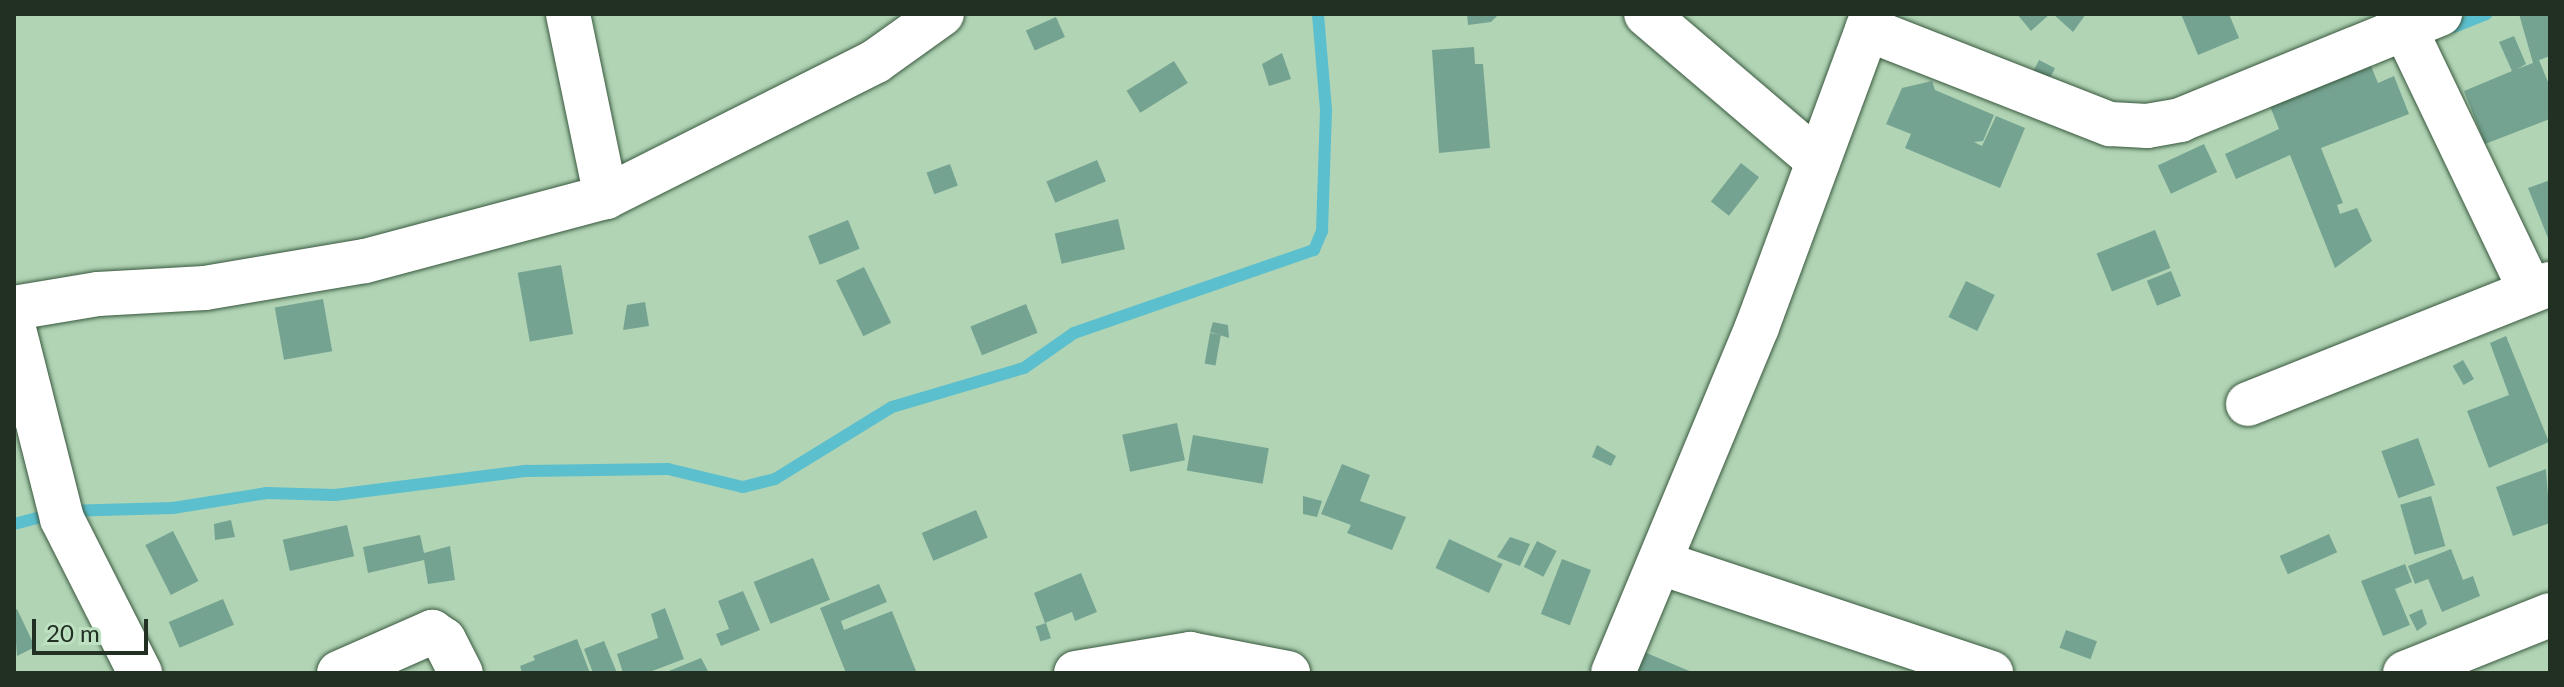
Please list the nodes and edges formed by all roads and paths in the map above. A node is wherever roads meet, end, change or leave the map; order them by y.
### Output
1 (568, 14) edge
2 (942, 14) edge
3 (1646, 14) edge
4 (2414, 19) edge
5 (1870, 21) edge
6 (1818, 161) junction
7 (606, 197) junction
8 (2540, 288) edge
9 (14, 308) edge
10 (14, 329) edge
11 (2248, 404) dead end
12 (1661, 563) junction
13 (2550, 615) edge
14 (140, 673) edge
15 (339, 673) edge
16 (461, 673) edge
17 (1076, 673) edge
18 (1288, 673) edge
19 (1613, 673) edge
20 (1991, 673) edge
21 (2405, 673) edge

1 - 7 street
2 - 7 street
3 - 6 street
4 - 5 street
4 - 8 street
5 - 6 street
6 - 12 street
7 - 9 street
8 - 11 street
10 - 14 street
12 - 19 street
12 - 20 street
13 - 21 street
15 - 16 street
17 - 18 street

